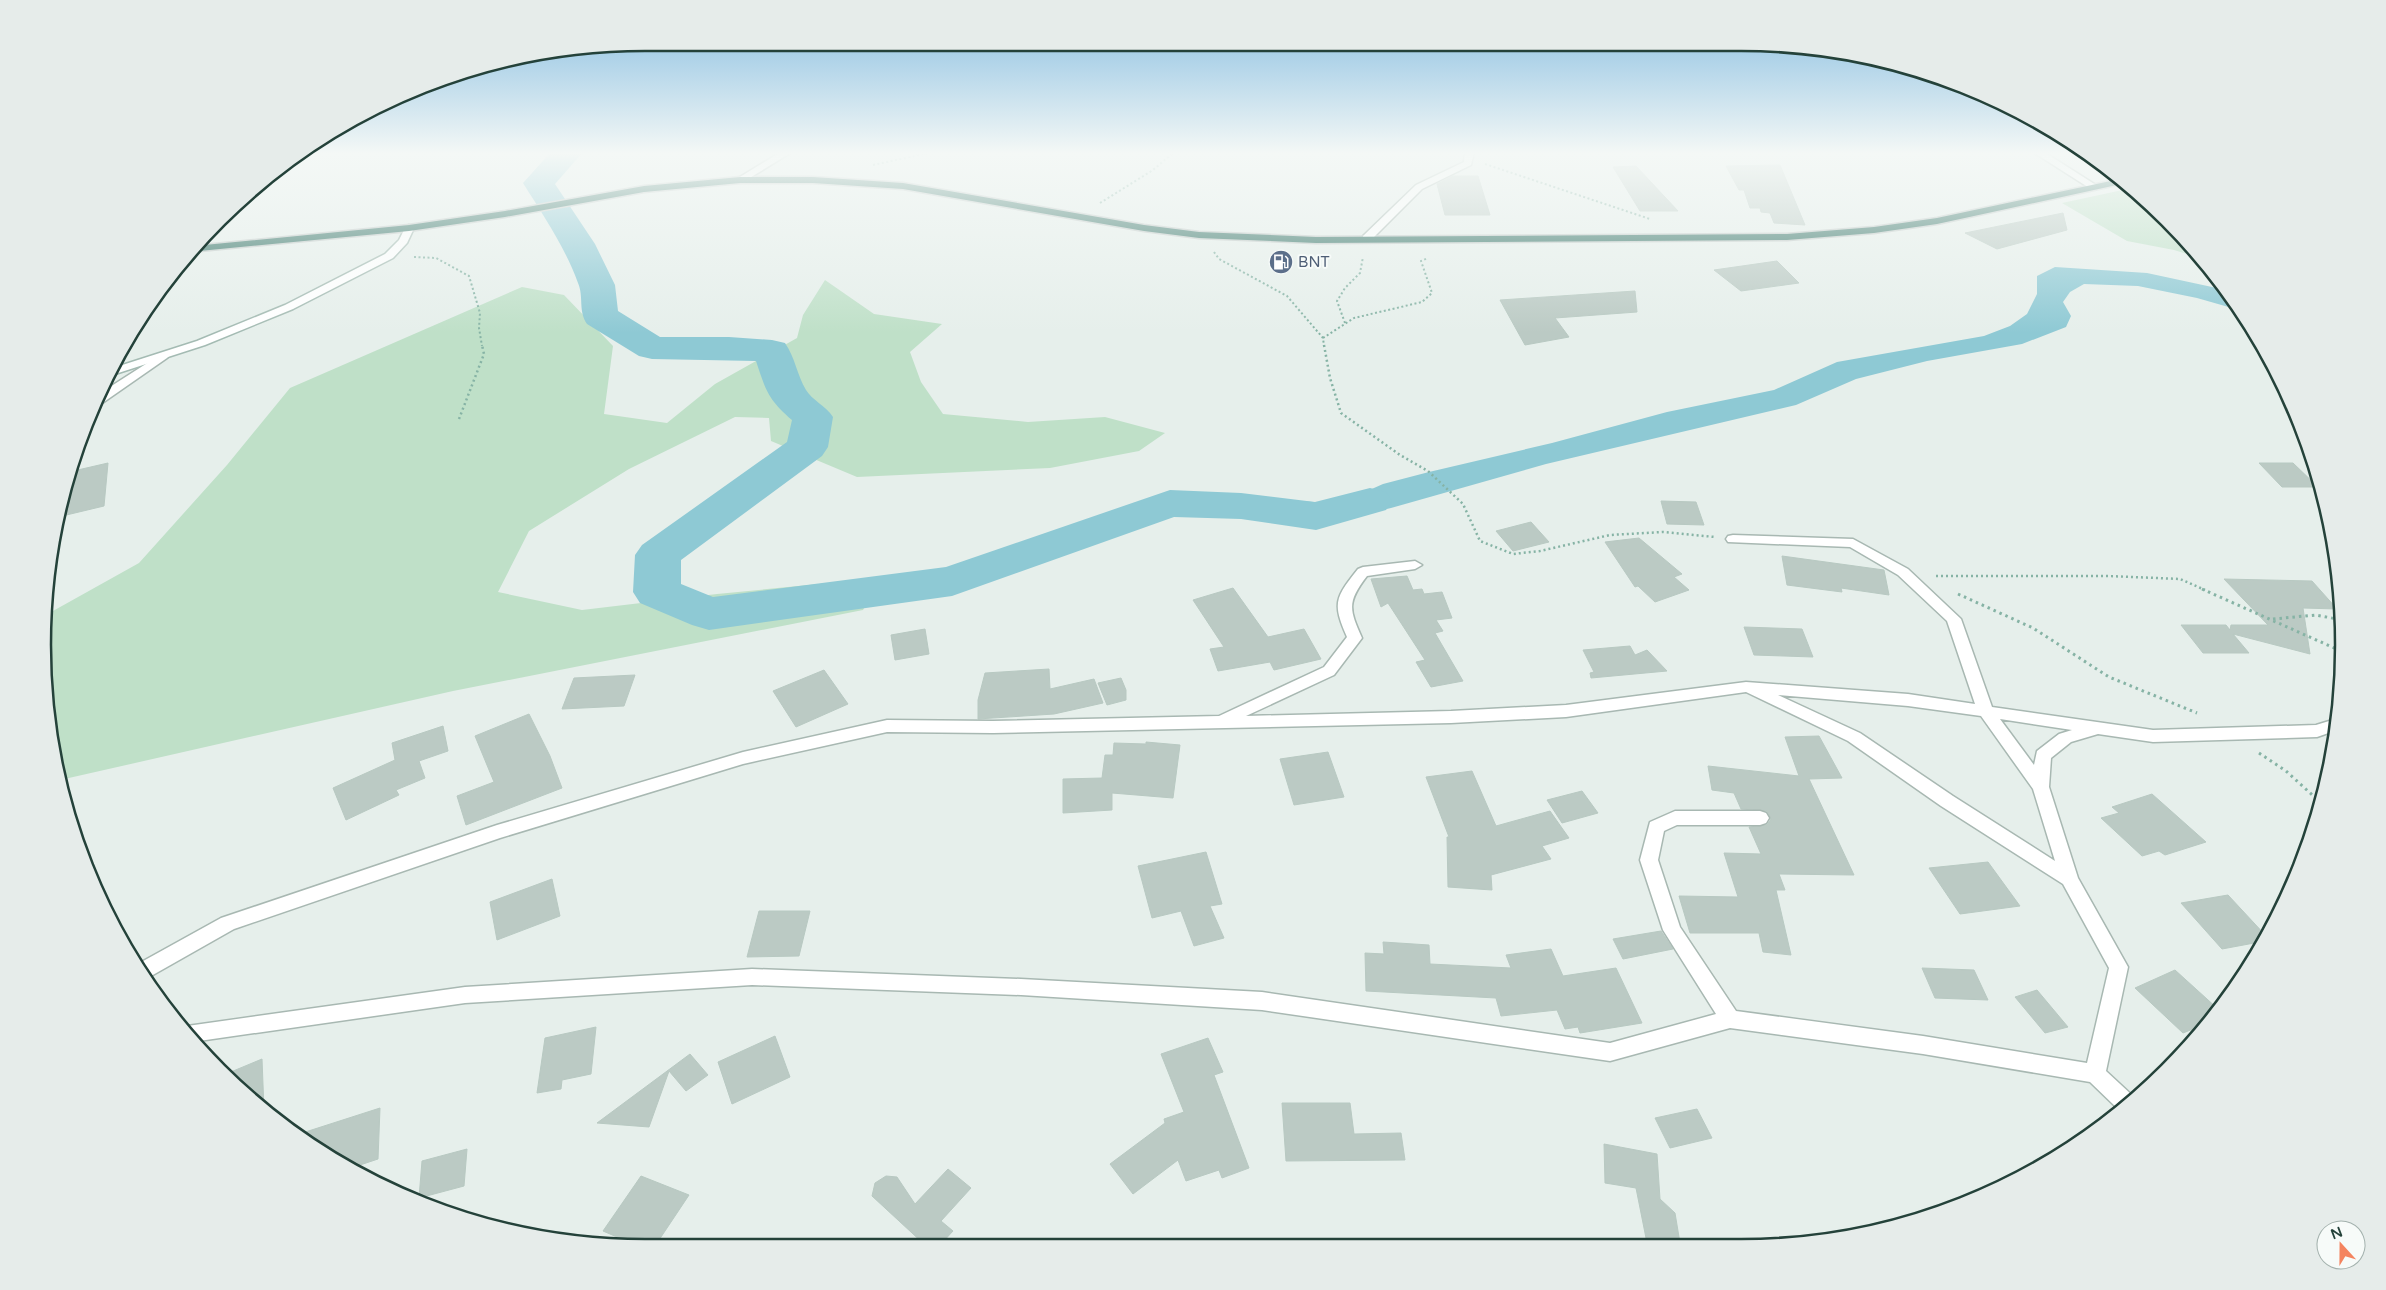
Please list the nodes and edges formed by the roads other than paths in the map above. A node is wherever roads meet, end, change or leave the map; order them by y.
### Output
1 (516, 212) edge
2 (1049, 212) edge
3 (1393, 212) edge
4 (1978, 212) edge
5 (410, 228) junction
6 (1366, 238) junction
7 (205, 248) edge
8 (163, 356) junction
9 (119, 370) edge
10 (106, 395) edge
11 (1733, 538) road end
12 (1415, 565) dead end
13 (1746, 687) junction
14 (1986, 712) junction
15 (1219, 722) junction
16 (2329, 727) edge
17 (2096, 729) junction
18 (2041, 787) junction
19 (1760, 818) dead end
20 (2069, 879) junction
21 (147, 968) edge
22 (1730, 1019) junction
23 (196, 1033) edge
24 (2095, 1074) junction
25 (2123, 1099) edge

1 - 5 highway
2 - 6 highway
3 - 6 street
4 - 6 highway
5 - 7 highway
5 - 8 street
8 - 9 street
8 - 10 street
11 - 14 street
12 - 15 street
13 - 14 street
13 - 15 street
13 - 20 street
14 - 17 street
14 - 18 street
15 - 21 street
16 - 17 street
17 - 18 street
18 - 20 street
19 - 22 street
20 - 24 street
22 - 23 street
22 - 24 street
24 - 25 street

